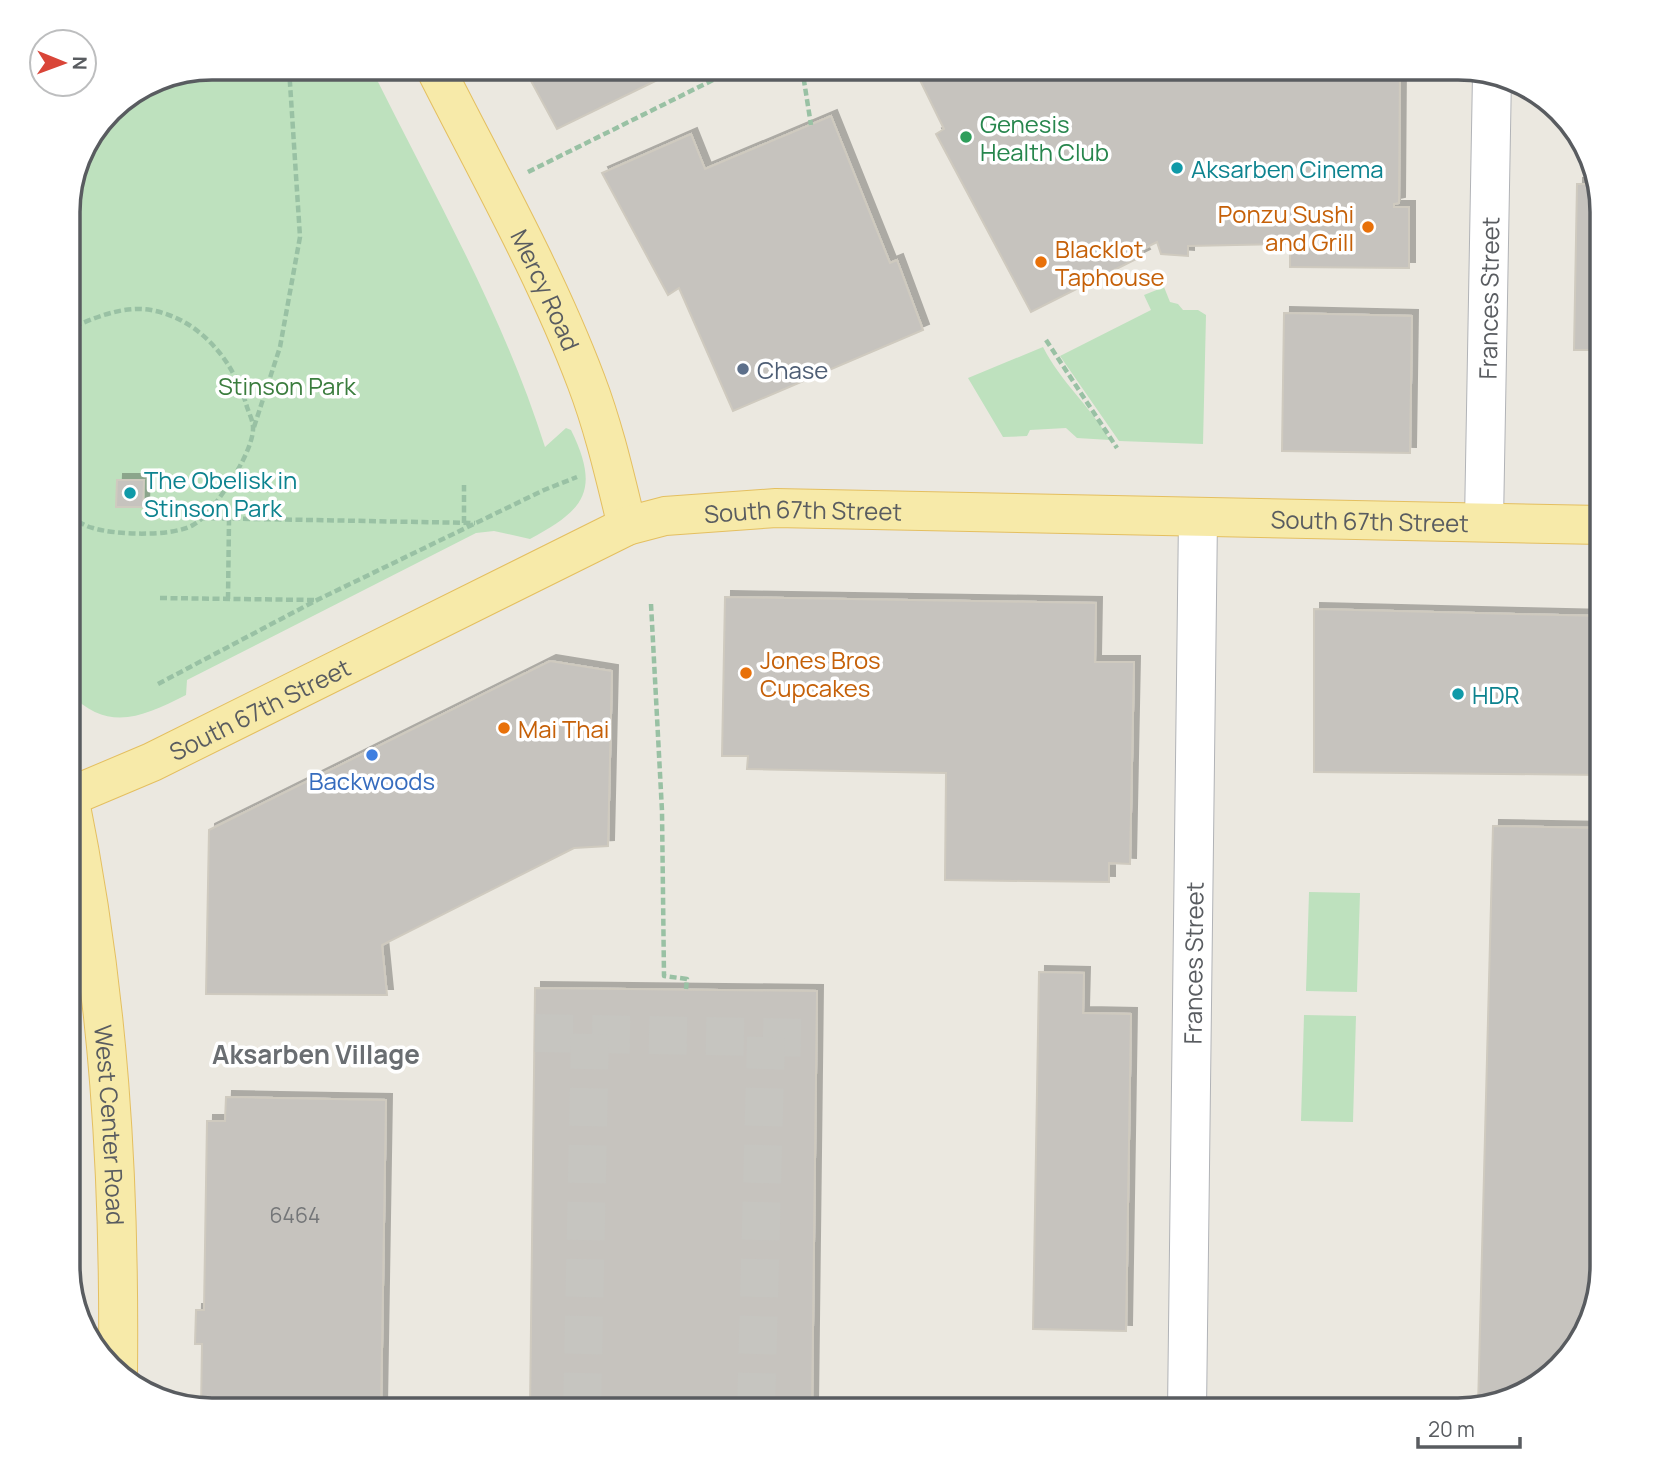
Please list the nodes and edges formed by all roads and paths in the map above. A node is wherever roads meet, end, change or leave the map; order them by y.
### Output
1 (290, 81) edge
2 (441, 81) edge
3 (718, 81) edge
4 (804, 81) edge
5 (1492, 85) edge
6 (811, 125) dead end
7 (495, 187) junction
8 (81, 323) edge
9 (1046, 340) dead end
10 (253, 428) junction
11 (1117, 449) dead end
12 (579, 476) dead end
13 (464, 485) dead end
14 (1198, 517) junction
15 (200, 518) junction
16 (229, 520) junction
17 (81, 522) edge
18 (1484, 522) junction
19 (1589, 525) edge
20 (464, 526) junction
21 (627, 526) junction
22 (160, 598) dead end
23 (228, 599) junction
24 (315, 601) junction
25 (651, 604) dead end
26 (158, 684) dead end
27 (81, 791) edge
28 (81, 864) edge
29 (687, 989) dead end
30 (118, 1359) edge
31 (1186, 1398) edge

1 - 10 path
2 - 7 main road, Mercy Road
3 - 7 path
4 - 6 path
5 - 18 street, Frances Street
7 - 21 main road, Mercy Road
8 - 10 path
9 - 11 path
10 - 15 path
12 - 20 path
13 - 20 path
14 - 18 main road, South 67th Street
14 - 21 main road, South 67th Street
14 - 31 street, Frances Street
15 - 16 path
15 - 17 path
16 - 20 path
16 - 23 path
18 - 19 main road, South 67th Street
20 - 24 path
21 - 27 main road, South 67th Street
22 - 23 path
23 - 24 path
24 - 26 path
25 - 29 path
28 - 30 main road, West Center Road

